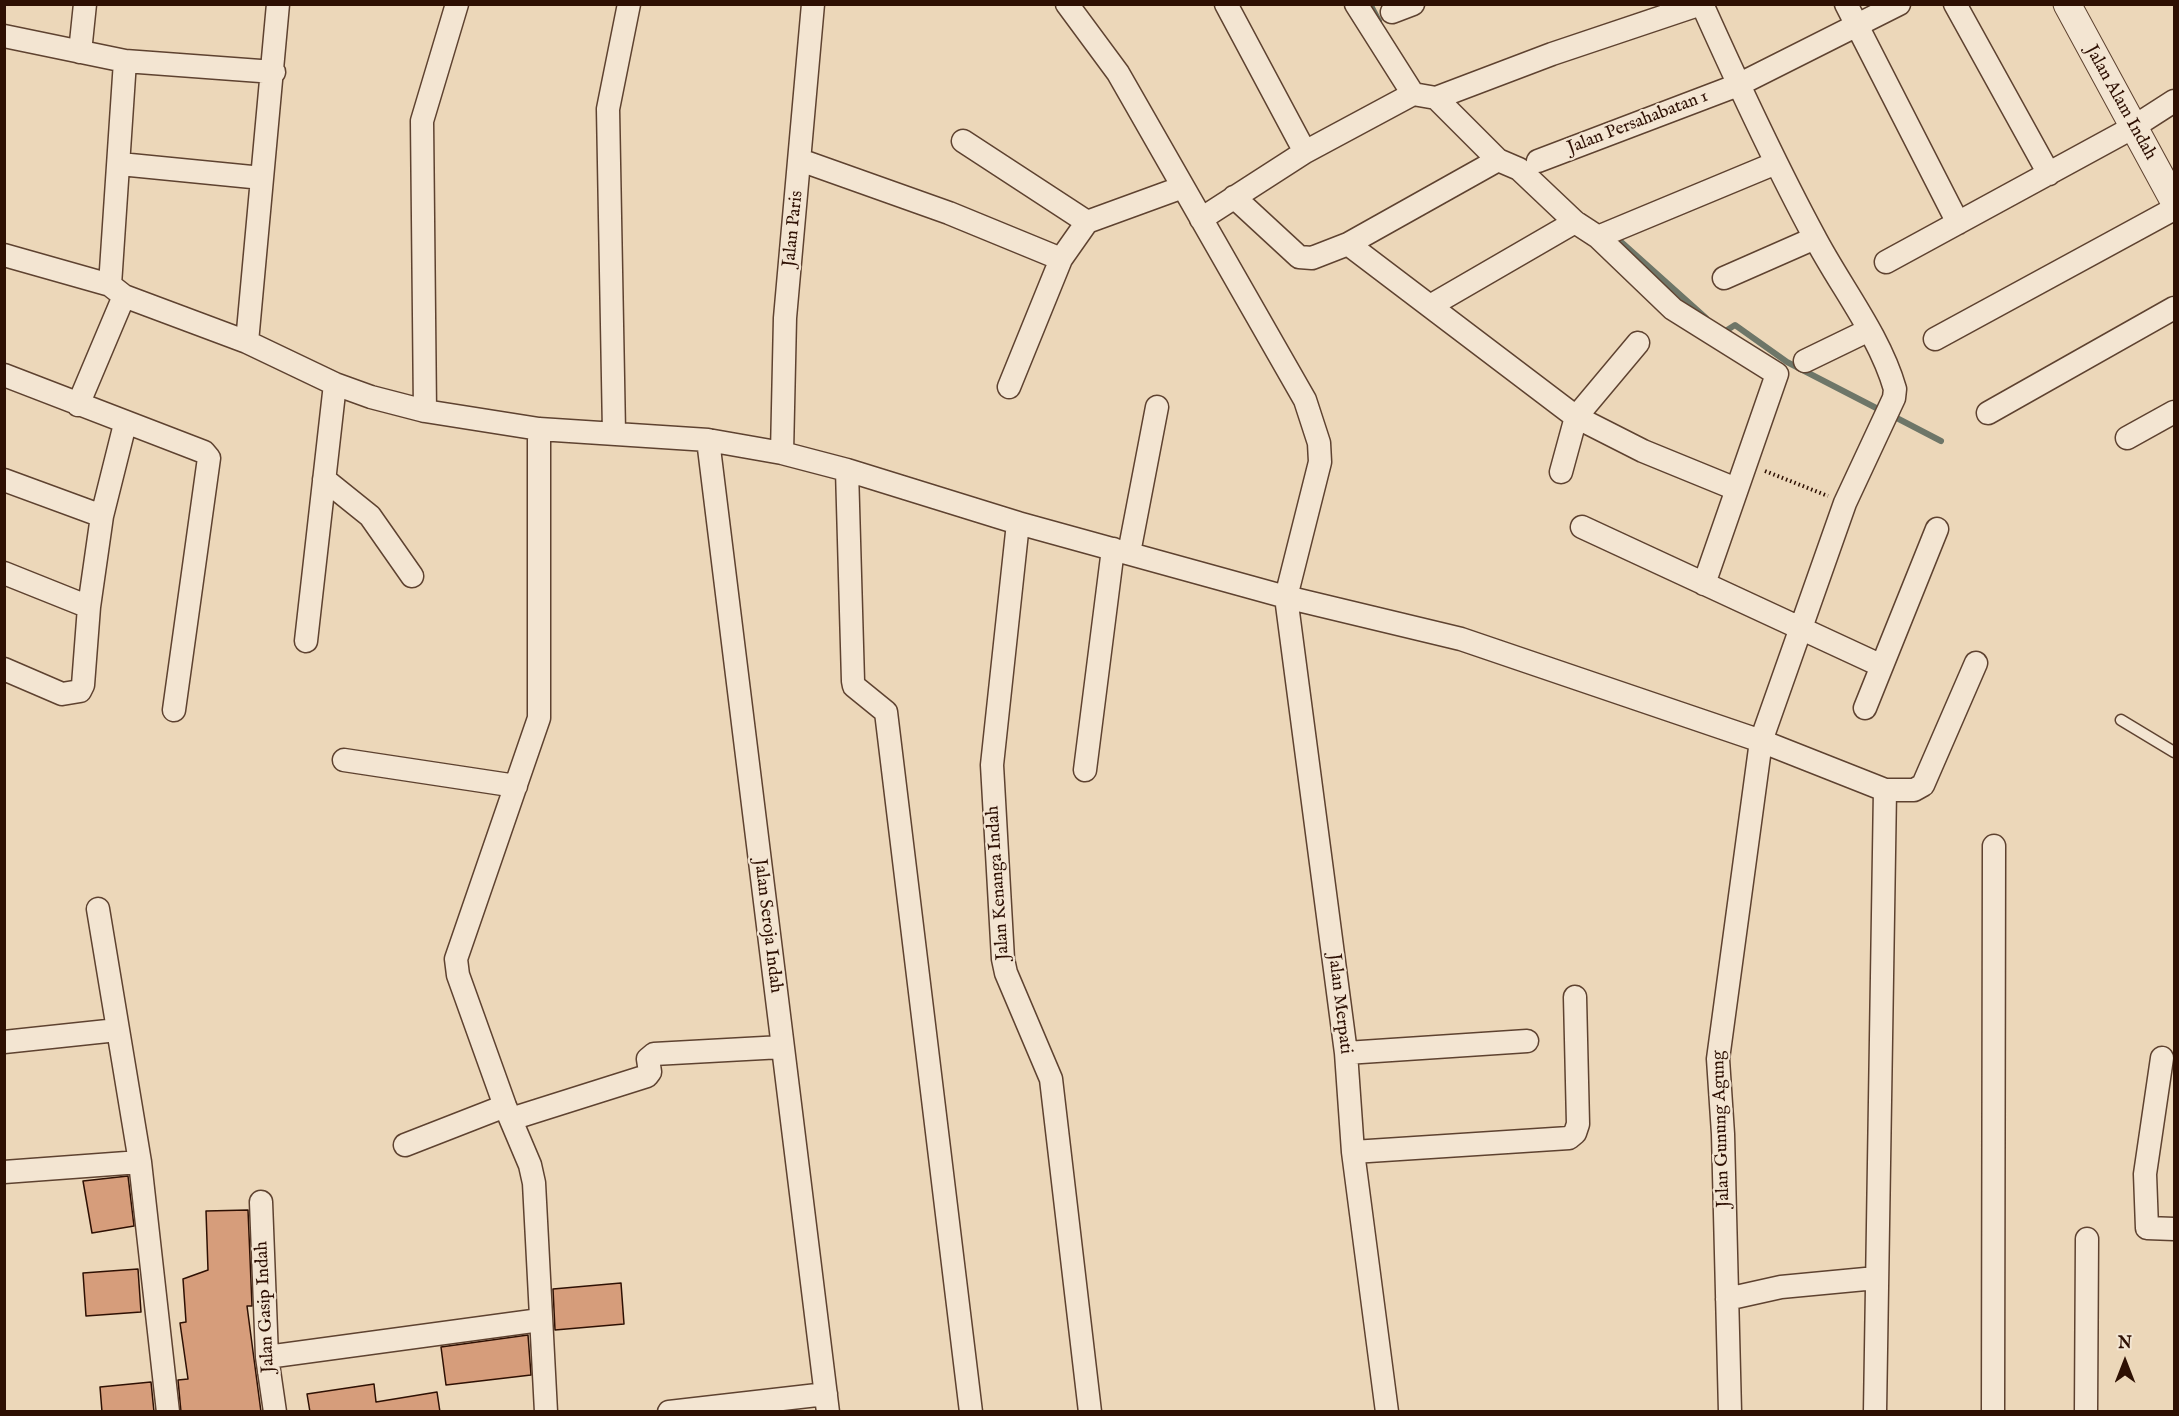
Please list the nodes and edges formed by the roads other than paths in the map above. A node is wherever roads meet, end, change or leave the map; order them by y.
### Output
1 (85, 4) edge
2 (278, 4) edge
3 (458, 4) edge
4 (629, 4) edge
5 (813, 4) edge
6 (1067, 4) edge
7 (1226, 4) edge
8 (1356, 4) edge
9 (1701, 4) edge
10 (1846, 4) edge
11 (1899, 4) edge
12 (1955, 4) edge
13 (2067, 4) edge
14 (1656, 12) edge
15 (1857, 27) junction
16 (6, 40) edge
17 (80, 52) junction
18 (125, 61) junction
19 (274, 72) junction
20 (1738, 85) junction
21 (1413, 94) junction
22 (1436, 98) junction
23 (2175, 101) edge
24 (2133, 128) junction
25 (963, 141) dead end
26 (1305, 152) junction
27 (800, 160) junction
28 (1498, 160) junction
29 (1538, 161) dead end
30 (1776, 163) junction
31 (120, 164) junction
32 (2049, 174) junction
33 (262, 177) junction
34 (1183, 187) junction
35 (1234, 197) junction
36 (2175, 201) edge
37 (2175, 209) edge
38 (1201, 219) junction
39 (1087, 222) junction
40 (1575, 222) junction
41 (1958, 223) junction
42 (1598, 237) junction
43 (1815, 238) junction
44 (1348, 244) junction
45 (4, 255) edge
46 (1061, 259) junction
47 (1886, 262) dead end
48 (1724, 278) dead end
49 (117, 291) junction
50 (1430, 306) junction
51 (2175, 308) edge
52 (1869, 330) junction
53 (1935, 339) dead end
54 (247, 342) junction
55 (1638, 343) dead end
56 (1805, 361) dead end
57 (4, 375) edge
58 (335, 384) junction
59 (1009, 387) dead end
60 (78, 405) junction
61 (1157, 408) dead end
62 (425, 411) junction
63 (2175, 412) edge
64 (1988, 413) dead end
65 (1576, 417) junction
66 (125, 424) junction
67 (539, 429) junction
68 (614, 432) junction
69 (2127, 438) dead end
70 (708, 440) junction
71 (782, 453) junction
72 (847, 470) junction
73 (1561, 472) dead end
74 (324, 479) junction
75 (4, 480) edge
76 (1736, 489) junction
77 (102, 516) junction
78 (1018, 524) junction
79 (1582, 527) dead end
80 (1937, 529) dead end
81 (1121, 551) junction
82 (4, 573) edge
83 (411, 576) dead end
84 (1704, 584) junction
85 (1286, 597) junction
86 (89, 607) junction
87 (1802, 627) junction
88 (306, 641) dead end
89 (1976, 663) dead end
90 (1882, 666) junction
91 (4, 669) edge
92 (1865, 708) dead end
93 (174, 710) dead end
94 (2121, 720) dead end
95 (1761, 741) junction
96 (2175, 752) edge
97 (344, 760) dead end
98 (1085, 770) dead end
99 (516, 786) junction
100 (1885, 790) junction
101 (1994, 846) dead end
102 (98, 909) dead end
103 (1575, 997) dead end
104 (117, 1030) junction
105 (1527, 1041) dead end
106 (4, 1042) edge
107 (782, 1047) junction
108 (1346, 1053) junction
109 (2162, 1058) dead end
110 (508, 1112) junction
111 (405, 1145) dead end
112 (1353, 1152) junction
113 (140, 1162) junction
114 (4, 1172) edge
115 (261, 1202) dead end
116 (2175, 1229) edge
117 (2087, 1239) dead end
118 (1876, 1278) junction
119 (1727, 1299) junction
120 (540, 1320) junction
121 (267, 1357) junction
122 (827, 1402) edge
123 (168, 1412) edge
124 (275, 1412) edge
125 (546, 1412) edge
126 (669, 1412) edge
127 (971, 1412) edge
128 (1090, 1412) edge
129 (1387, 1412) edge
130 (1730, 1412) edge
131 (1875, 1412) edge
132 (1993, 1412) edge
133 (2086, 1412) edge

1 - 17 street
2 - 19 street
3 - 62 street
4 - 68 street
5 - 27 street, Jalan Paris
6 - 34 street
7 - 26 street
8 - 21 street
9 - 14 street
9 - 20 street, Jalan Gunung Agung
10 - 15 street
11 - 15 street, Jalan Persahabatan 1
12 - 32 street
13 - 24 street, Jalan Alam Indah
14 - 22 street
15 - 20 street, Jalan Persahabatan 1
15 - 41 street
16 - 17 street
17 - 18 street
18 - 19 street
18 - 31 street
19 - 33 street
20 - 29 street, Jalan Persahabatan 1
20 - 30 street, Jalan Gunung Agung
21 - 22 street
21 - 26 street
22 - 28 street
23 - 24 street
24 - 32 street
24 - 36 street, Jalan Alam Indah
25 - 39 street
26 - 35 street
27 - 46 street
27 - 71 street, Jalan Paris
28 - 40 street
28 - 44 street
30 - 42 street
30 - 43 street, Jalan Gunung Agung
31 - 33 street
31 - 49 street
32 - 41 street
33 - 54 street
34 - 38 street
34 - 39 street
35 - 38 street
35 - 44 street
37 - 53 street
38 - 85 street
39 - 46 street
40 - 42 street
40 - 50 street
41 - 47 street
42 - 76 street
43 - 48 street
43 - 52 street, Jalan Gunung Agung
44 - 50 street
45 - 49 street
46 - 59 street
49 - 54 street
49 - 60 street
50 - 65 street
51 - 64 street
52 - 56 street
52 - 87 street, Jalan Gunung Agung
54 - 58 street
55 - 65 street
57 - 60 street
58 - 62 street
58 - 74 street
60 - 66 street
61 - 81 street
62 - 67 street
63 - 69 street
65 - 73 street
65 - 76 street
66 - 77 street
66 - 93 street
67 - 68 street
67 - 99 street
68 - 70 street
70 - 71 street
70 - 107 street, Jalan Seroja Indah
71 - 72 street
72 - 78 street
72 - 127 street
74 - 83 street
74 - 88 street
75 - 77 street
76 - 84 street
77 - 86 street
78 - 81 street
78 - 128 street, Jalan Kenanga Indah
79 - 84 street
80 - 90 street
81 - 85 street
81 - 98 street
82 - 86 street
84 - 87 street
85 - 95 street
85 - 108 street, Jalan Merpati
86 - 91 street
87 - 90 street
87 - 95 street, Jalan Gunung Agung
89 - 100 street
90 - 92 street
94 - 96 lane
95 - 100 street
95 - 119 street, Jalan Gunung Agung
97 - 99 street
99 - 110 street
100 - 118 street
101 - 132 street
102 - 104 street
103 - 112 street
104 - 106 street
104 - 113 street
105 - 108 street
107 - 110 street
107 - 122 street, Jalan Seroja Indah
108 - 112 street, Jalan Merpati
109 - 116 street
110 - 111 street
110 - 120 street
112 - 129 street, Jalan Merpati
113 - 114 street
113 - 123 street
115 - 121 street, Jalan Gasip Indah
117 - 133 street
118 - 119 street
118 - 131 street
119 - 130 street, Jalan Gunung Agung
120 - 121 street
120 - 125 street
121 - 124 street, Jalan Gasip Indah
122 - 126 street

